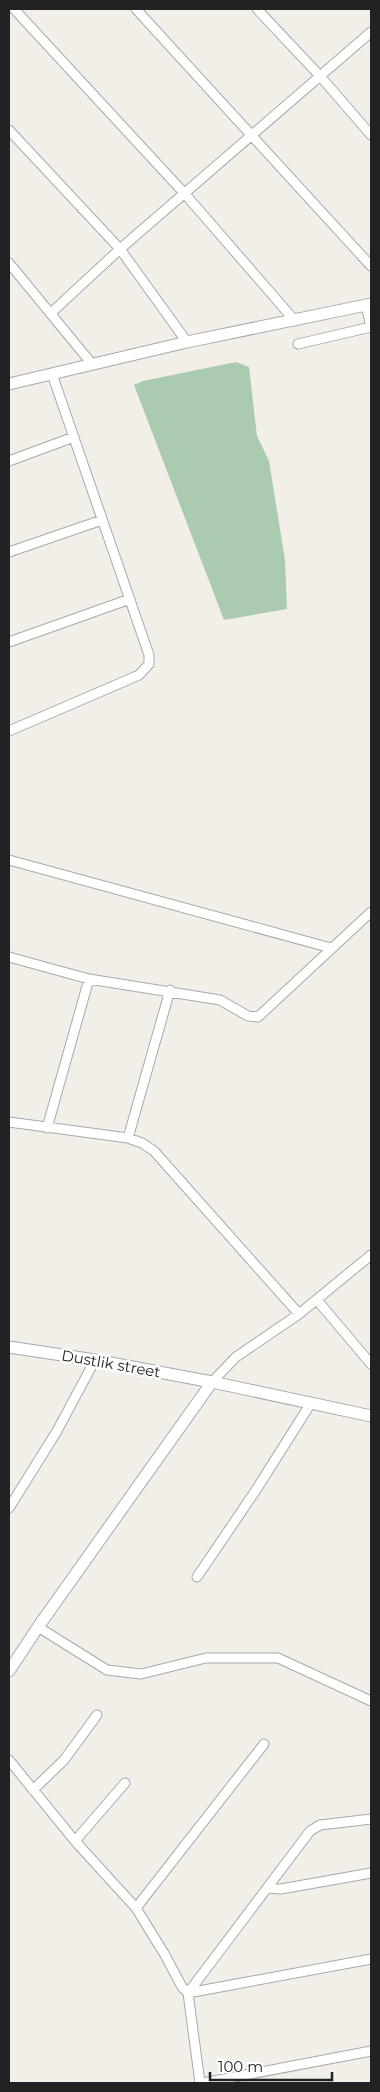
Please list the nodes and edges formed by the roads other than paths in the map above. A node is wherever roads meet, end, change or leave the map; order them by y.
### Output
1 (14, 9) edge
2 (136, 9) edge
3 (257, 9) edge
4 (371, 32) edge
5 (320, 76) junction
6 (9, 130) edge
7 (371, 135) edge
8 (252, 136) junction
9 (184, 194) junction
10 (120, 249) junction
11 (9, 263) edge
12 (371, 266) edge
13 (369, 305) edge
14 (51, 313) junction
15 (295, 321) junction
16 (371, 327) edge
17 (187, 342) junction
18 (298, 344) dead end
19 (92, 364) junction
20 (52, 374) junction
21 (9, 384) edge
22 (74, 437) junction
23 (9, 461) edge
24 (102, 520) junction
25 (9, 552) edge
26 (130, 599) junction
27 (9, 642) edge
28 (9, 730) edge
29 (9, 860) edge
30 (371, 912) edge
31 (331, 948) junction
32 (9, 957) edge
33 (88, 979) junction
34 (170, 990) junction
35 (9, 1122) edge
36 (47, 1128) junction
37 (128, 1138) junction
38 (371, 1255) edge
39 (317, 1300) junction
40 (300, 1314) junction
41 (9, 1347) edge
42 (95, 1360) junction
43 (371, 1364) edge
44 (212, 1382) junction
45 (310, 1403) junction
46 (371, 1416) edge
47 (9, 1508) edge
48 (197, 1577) dead end
49 (38, 1628) junction
50 (9, 1671) edge
51 (371, 1700) edge
52 (96, 1715) dead end
53 (264, 1744) dead end
54 (9, 1760) edge
55 (125, 1783) dead end
56 (33, 1790) junction
57 (371, 1819) edge
58 (76, 1842) junction
59 (371, 1873) edge
60 (267, 1888) junction
61 (136, 1908) junction
62 (371, 1959) edge
63 (188, 1993) junction
64 (371, 2051) edge
65 (202, 2083) edge

1 - 9 street
2 - 8 street
3 - 5 street
4 - 5 street
5 - 7 street
5 - 8 street
6 - 10 street
8 - 9 street
8 - 12 street
9 - 10 street
9 - 15 street
10 - 14 street
10 - 17 street
11 - 14 street
13 - 15 street
13 - 16 street
14 - 19 street
15 - 17 street
16 - 18 street
17 - 19 street
19 - 20 street
20 - 21 street
20 - 22 street
22 - 23 street
22 - 24 street
24 - 25 street
24 - 26 street
26 - 27 street
26 - 28 street
29 - 31 street
30 - 31 street
31 - 34 street
32 - 33 street
33 - 34 street
33 - 36 street
34 - 37 street
35 - 36 street
36 - 37 street
37 - 40 street
38 - 39 street
39 - 40 street
39 - 43 street
40 - 44 street
41 - 42 street, Dustlik street
42 - 44 street, Dustlik street
42 - 47 street
44 - 45 street, Dustlik street
44 - 49 street
45 - 46 street, Dustlik street
45 - 48 street
49 - 50 street
49 - 51 street
52 - 56 street
53 - 61 street
54 - 56 street
55 - 58 street
56 - 58 street
57 - 60 street
58 - 61 street
59 - 60 street
60 - 63 street
61 - 63 street
62 - 63 street
63 - 65 street
64 - 65 street

